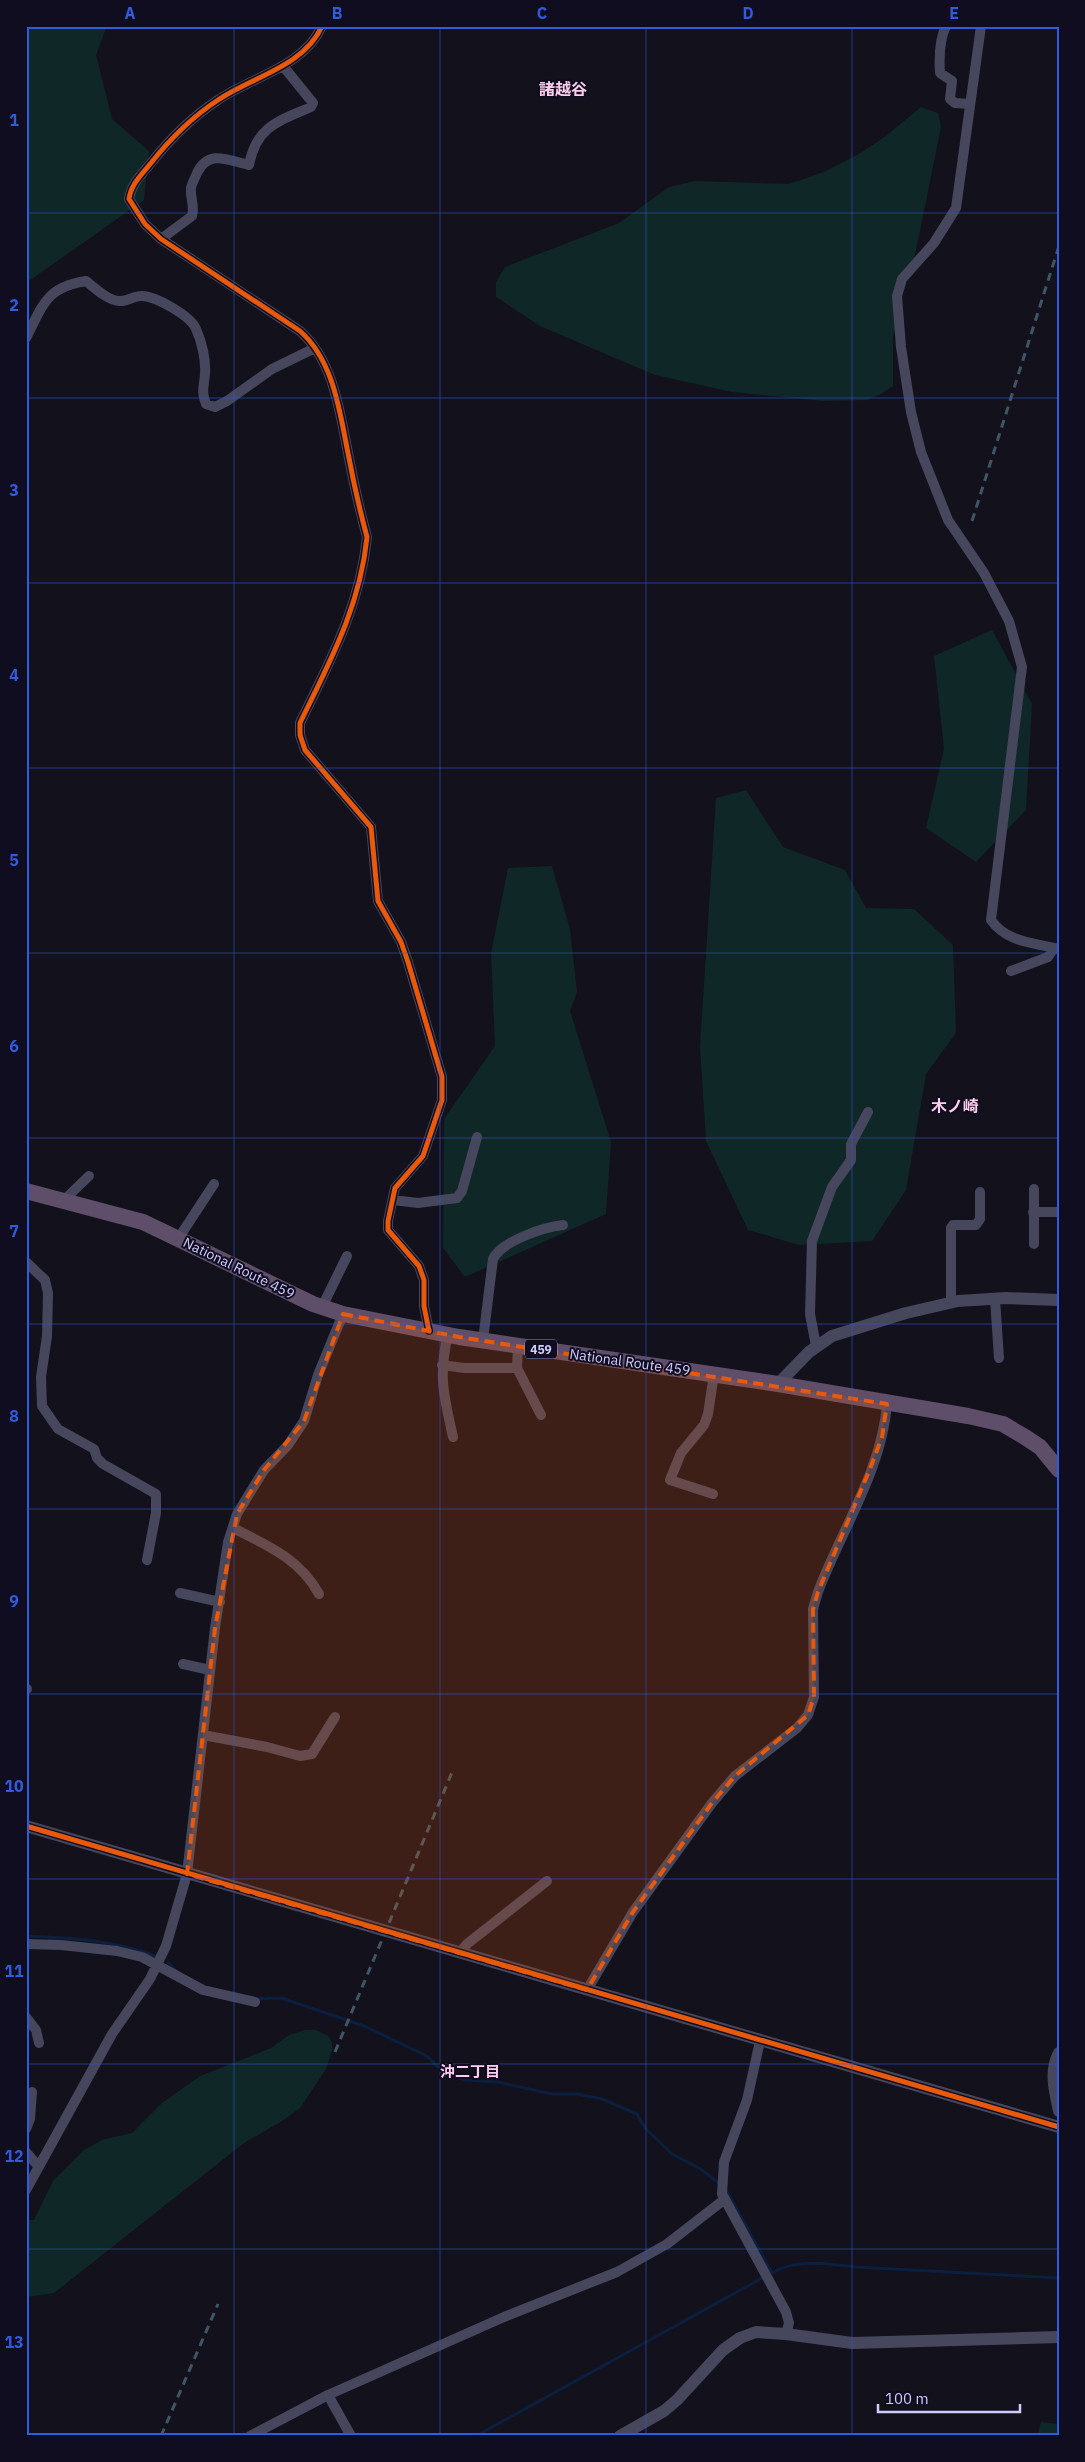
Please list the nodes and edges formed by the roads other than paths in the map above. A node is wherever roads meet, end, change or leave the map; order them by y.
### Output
1 (322, 26) edge
2 (946, 26) edge
3 (981, 26) edge
4 (283, 66) junction
5 (970, 104) junction
6 (161, 239) junction
7 (26, 338) edge
8 (315, 348) junction
9 (1057, 949) edge
10 (1011, 971) dead end
11 (868, 1112) dead end
12 (477, 1137) dead end
13 (89, 1176) dead end
14 (214, 1184) dead end
15 (1034, 1189) dead end
16 (26, 1191) edge
17 (980, 1192) dead end
18 (64, 1200) junction
19 (393, 1200) junction
20 (1033, 1212) junction
21 (1059, 1212) edge
22 (562, 1225) dead end
23 (178, 1239) junction
24 (1034, 1244) dead end
25 (348, 1256) dead end
26 (26, 1262) edge
27 (995, 1299) junction
28 (1059, 1300) edge
29 (951, 1303) junction
30 (322, 1307) junction
31 (343, 1314) junction
32 (430, 1331) junction
33 (448, 1334) junction
34 (483, 1340) junction
35 (518, 1345) junction
36 (816, 1346) junction
37 (999, 1358) dead end
38 (442, 1365) junction
39 (517, 1368) junction
40 (714, 1374) junction
41 (778, 1384) junction
42 (887, 1404) junction
43 (541, 1415) dead end
44 (453, 1437) dead end
45 (1059, 1470) edge
46 (713, 1494) dead end
47 (233, 1528) junction
48 (147, 1560) dead end
49 (180, 1593) dead end
50 (319, 1594) dead end
51 (220, 1602) junction
52 (183, 1664) dead end
53 (210, 1670) junction
54 (335, 1717) dead end
55 (203, 1735) junction
56 (26, 1826) edge
57 (187, 1874) junction
58 (547, 1880) dead end
59 (26, 1944) edge
60 (459, 1953) junction
61 (156, 1966) junction
62 (587, 1990) junction
63 (255, 2002) dead end
64 (26, 2017) edge
65 (760, 2041) junction
66 (39, 2043) dead end
67 (1059, 2053) edge
68 (32, 2092) dead end
69 (1059, 2110) edge
70 (1059, 2127) edge
71 (26, 2129) edge
72 (26, 2152) edge
73 (39, 2167) junction
74 (26, 2190) edge
75 (724, 2199) junction
76 (786, 2334) junction
77 (1059, 2337) edge
78 (328, 2395) junction
79 (250, 2436) edge
80 (351, 2436) edge
81 (620, 2436) edge

1 - 4 street
2 - 5 street
3 - 5 street
4 - 6 street
4 - 6 street
5 - 9 street
6 - 8 street
7 - 8 street
8 - 19 street
9 - 10 street
11 - 36 street
12 - 19 street
13 - 18 street
14 - 23 street
15 - 20 street
16 - 18 highway, National Route 459 / 459
17 - 29 street
18 - 23 highway, National Route 459 / 459
19 - 32 street
20 - 21 street
20 - 24 street
22 - 34 street
23 - 30 highway, National Route 459 / 459
25 - 30 street
26 - 48 street
27 - 28 street
27 - 29 street
27 - 37 street
29 - 36 street
30 - 31 highway, National Route 459 / 459
31 - 32 highway, National Route 459 / 459
31 - 47 street
32 - 33 highway, National Route 459 / 459
33 - 34 highway, National Route 459 / 459
33 - 38 street
34 - 35 highway, National Route 459 / 459
35 - 39 street
35 - 40 highway, National Route 459 / 459
36 - 41 street
38 - 39 street
38 - 44 street
39 - 43 street
40 - 41 highway, National Route 459 / 459
40 - 46 street
41 - 42 highway, National Route 459 / 459
42 - 45 highway, National Route 459 / 459
42 - 62 street
47 - 50 street
47 - 51 street
49 - 51 street
51 - 53 street
52 - 53 street
53 - 55 street
54 - 55 street
55 - 57 street
56 - 57 street
57 - 60 street
57 - 61 street
58 - 60 street
59 - 61 street
60 - 62 street
61 - 63 street
61 - 73 street
62 - 65 street
64 - 66 street
65 - 70 street
65 - 75 street
67 - 69 street
68 - 71 street
72 - 73 street
73 - 74 street
75 - 76 street
75 - 78 street
76 - 77 street
76 - 81 street
78 - 79 street
78 - 80 street

